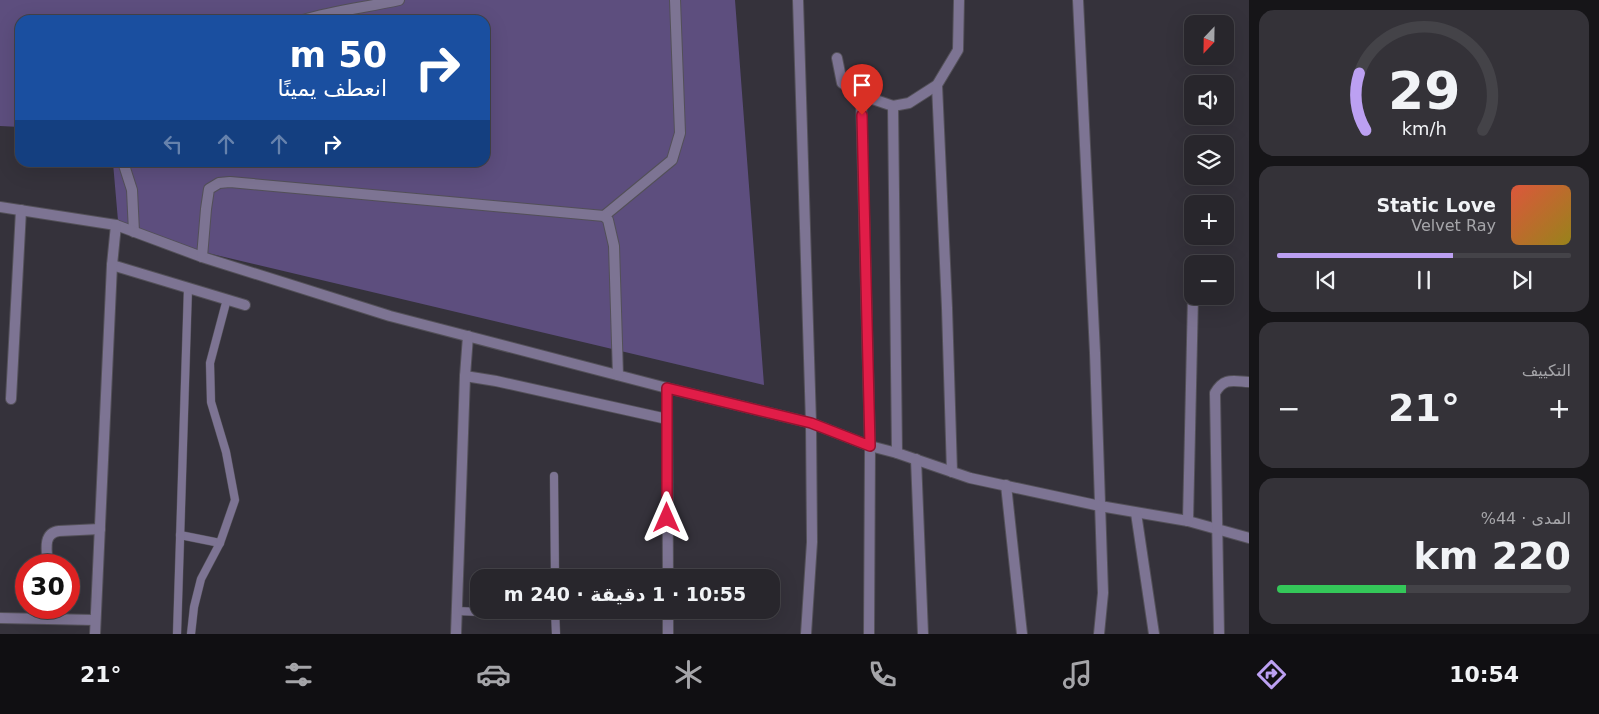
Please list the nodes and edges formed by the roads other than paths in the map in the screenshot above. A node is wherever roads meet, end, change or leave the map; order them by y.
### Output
1 (399, 0) edge
2 (675, 0) edge
3 (798, 0) edge
4 (959, 0) edge
5 (1078, 0) edge
6 (319, 15) edge
7 (837, 58) dead end
8 (937, 85) junction
9 (861, 95) junction
10 (893, 106) junction
11 (125, 167) edge
12 (0, 207) edge
13 (21, 210) junction
14 (604, 216) junction
15 (116, 225) junction
16 (134, 232) junction
17 (202, 257) junction
18 (112, 265) junction
19 (188, 288) junction
20 (226, 299) junction
21 (245, 305) dead end
22 (1193, 305) edge
23 (468, 336) junction
24 (618, 375) junction
25 (465, 376) junction
26 (1249, 382) edge
27 (667, 388) junction
28 (10, 399) dead end
29 (667, 419) junction
30 (811, 423) junction
31 (870, 446) junction
32 (897, 453) junction
33 (916, 460) junction
34 (952, 472) junction
35 (554, 476) dead end
36 (1006, 485) junction
37 (1100, 506) junction
38 (1136, 513) junction
39 (1188, 521) junction
40 (100, 529) junction
41 (1217, 529) junction
42 (180, 535) junction
43 (1249, 538) edge
44 (220, 543) junction
45 (48, 554) edge
46 (555, 569) edge
47 (668, 569) edge
48 (457, 611) junction
49 (470, 611) edge
50 (0, 618) edge
51 (15, 618) edge
52 (50, 619) edge
53 (555, 619) edge
54 (668, 619) edge
55 (95, 620) junction
56 (95, 634) edge
57 (177, 634) edge
58 (191, 634) edge
59 (456, 634) edge
60 (556, 634) edge
61 (668, 634) edge
62 (806, 634) edge
63 (870, 634) edge
64 (923, 634) edge
65 (1022, 634) edge
66 (1099, 634) edge
67 (1154, 634) edge
68 (1219, 634) edge

1 - 6 street
2 - 14 street
3 - 30 street
4 - 8 street
5 - 37 street
7 - 9 street
8 - 10 street
8 - 34 street
9 - 10 street
9 - 31 street
10 - 32 street
11 - 16 street
12 - 13 street
13 - 15 street
13 - 28 street
14 - 17 street
14 - 24 street
15 - 16 street
15 - 18 street
16 - 17 street
17 - 23 street
18 - 19 street
18 - 40 street
19 - 20 street
19 - 42 lane
20 - 21 street
20 - 44 lane
22 - 39 street
23 - 24 street
23 - 25 street
24 - 27 street
25 - 29 street
25 - 48 street
26 - 41 street
27 - 29 street
27 - 30 street
29 - 47 street
30 - 31 street
30 - 62 street
31 - 32 street
31 - 63 street
32 - 33 street
33 - 34 street
33 - 64 street
34 - 36 street
35 - 46 lane
36 - 37 street
36 - 65 street
37 - 38 street
37 - 66 street
38 - 39 street
38 - 67 street
39 - 41 street
40 - 45 street
40 - 55 street
41 - 43 street
41 - 68 street
42 - 44 lane
42 - 57 lane
44 - 58 lane
48 - 49 lane
48 - 59 street
50 - 51 street
52 - 55 street
53 - 60 lane
54 - 61 street
55 - 56 street

